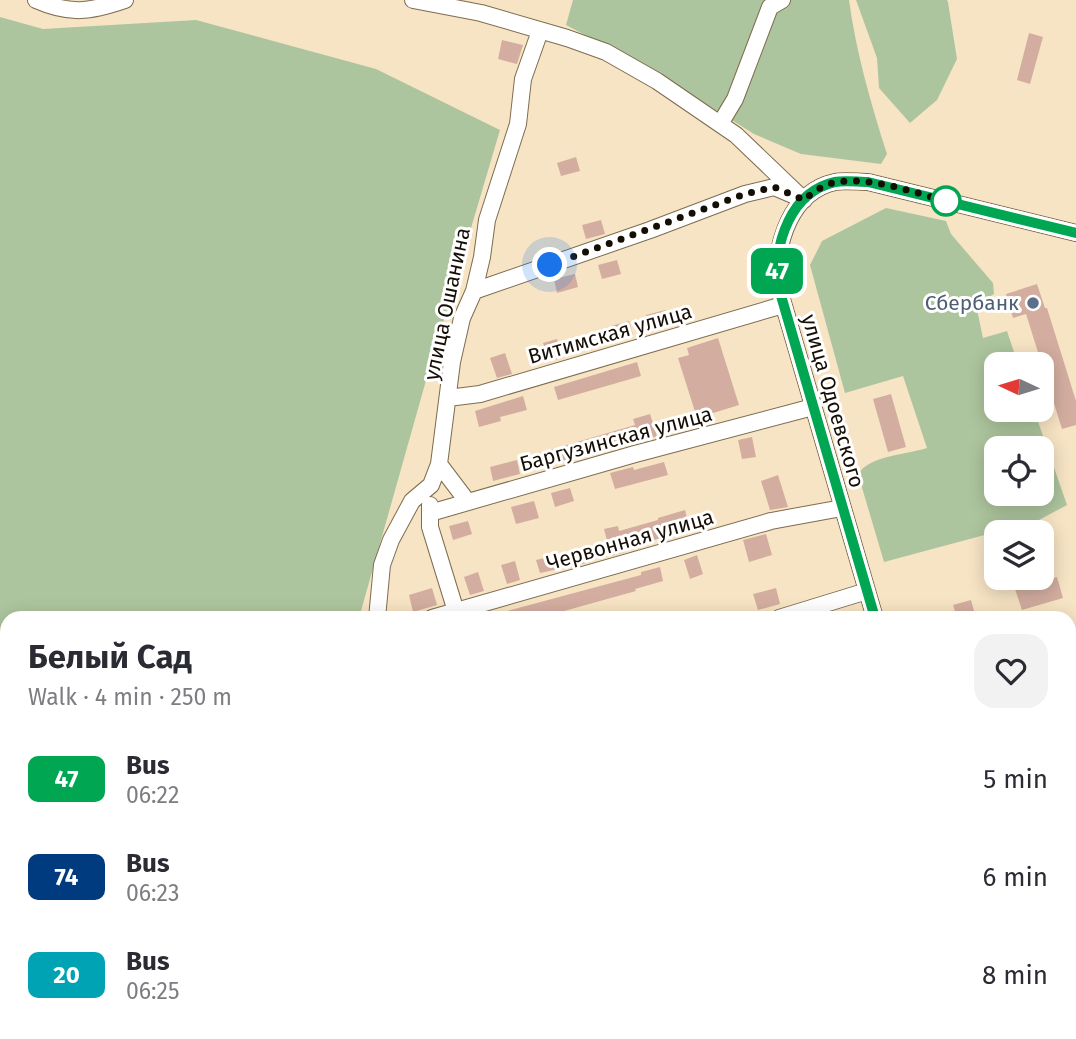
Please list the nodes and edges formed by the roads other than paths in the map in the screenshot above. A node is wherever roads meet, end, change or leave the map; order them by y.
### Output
1 (36, 0) edge
2 (125, 0) edge
3 (414, 0) edge
4 (782, 0) edge
5 (540, 31) junction
6 (720, 124) junction
7 (804, 200) junction
8 (1076, 233) edge
9 (474, 291) junction
10 (783, 305) junction
11 (448, 398) junction
12 (813, 407) junction
13 (439, 464) junction
14 (431, 485) junction
15 (467, 501) junction
16 (842, 508) junction
17 (430, 513) junction
18 (867, 591) junction
19 (378, 611) edge
20 (456, 611) edge
21 (470, 611) edge
22 (802, 611) edge
23 (873, 611) edge

1 - 2 street
3 - 5 street
4 - 6 street
5 - 6 street
5 - 9 street, улица Ошанина
6 - 7 street
7 - 8 street
7 - 9 street
7 - 10 street, улица Одоевского
9 - 11 street, улица Ошанина
10 - 11 street, Витимская улица
10 - 12 street, улица Одоевского
11 - 13 street, улица Ошанина
12 - 15 street, Баргузинская улица
12 - 16 street, улица Одоевского
13 - 14 street, улица Ошанина
13 - 15 street
14 - 17 street
14 - 19 street, улица Ошанина
15 - 17 street, Баргузинская улица
16 - 18 street, улица Одоевского
16 - 21 street, Червонная улица
17 - 20 street
18 - 22 street
18 - 23 street, улица Одоевского

